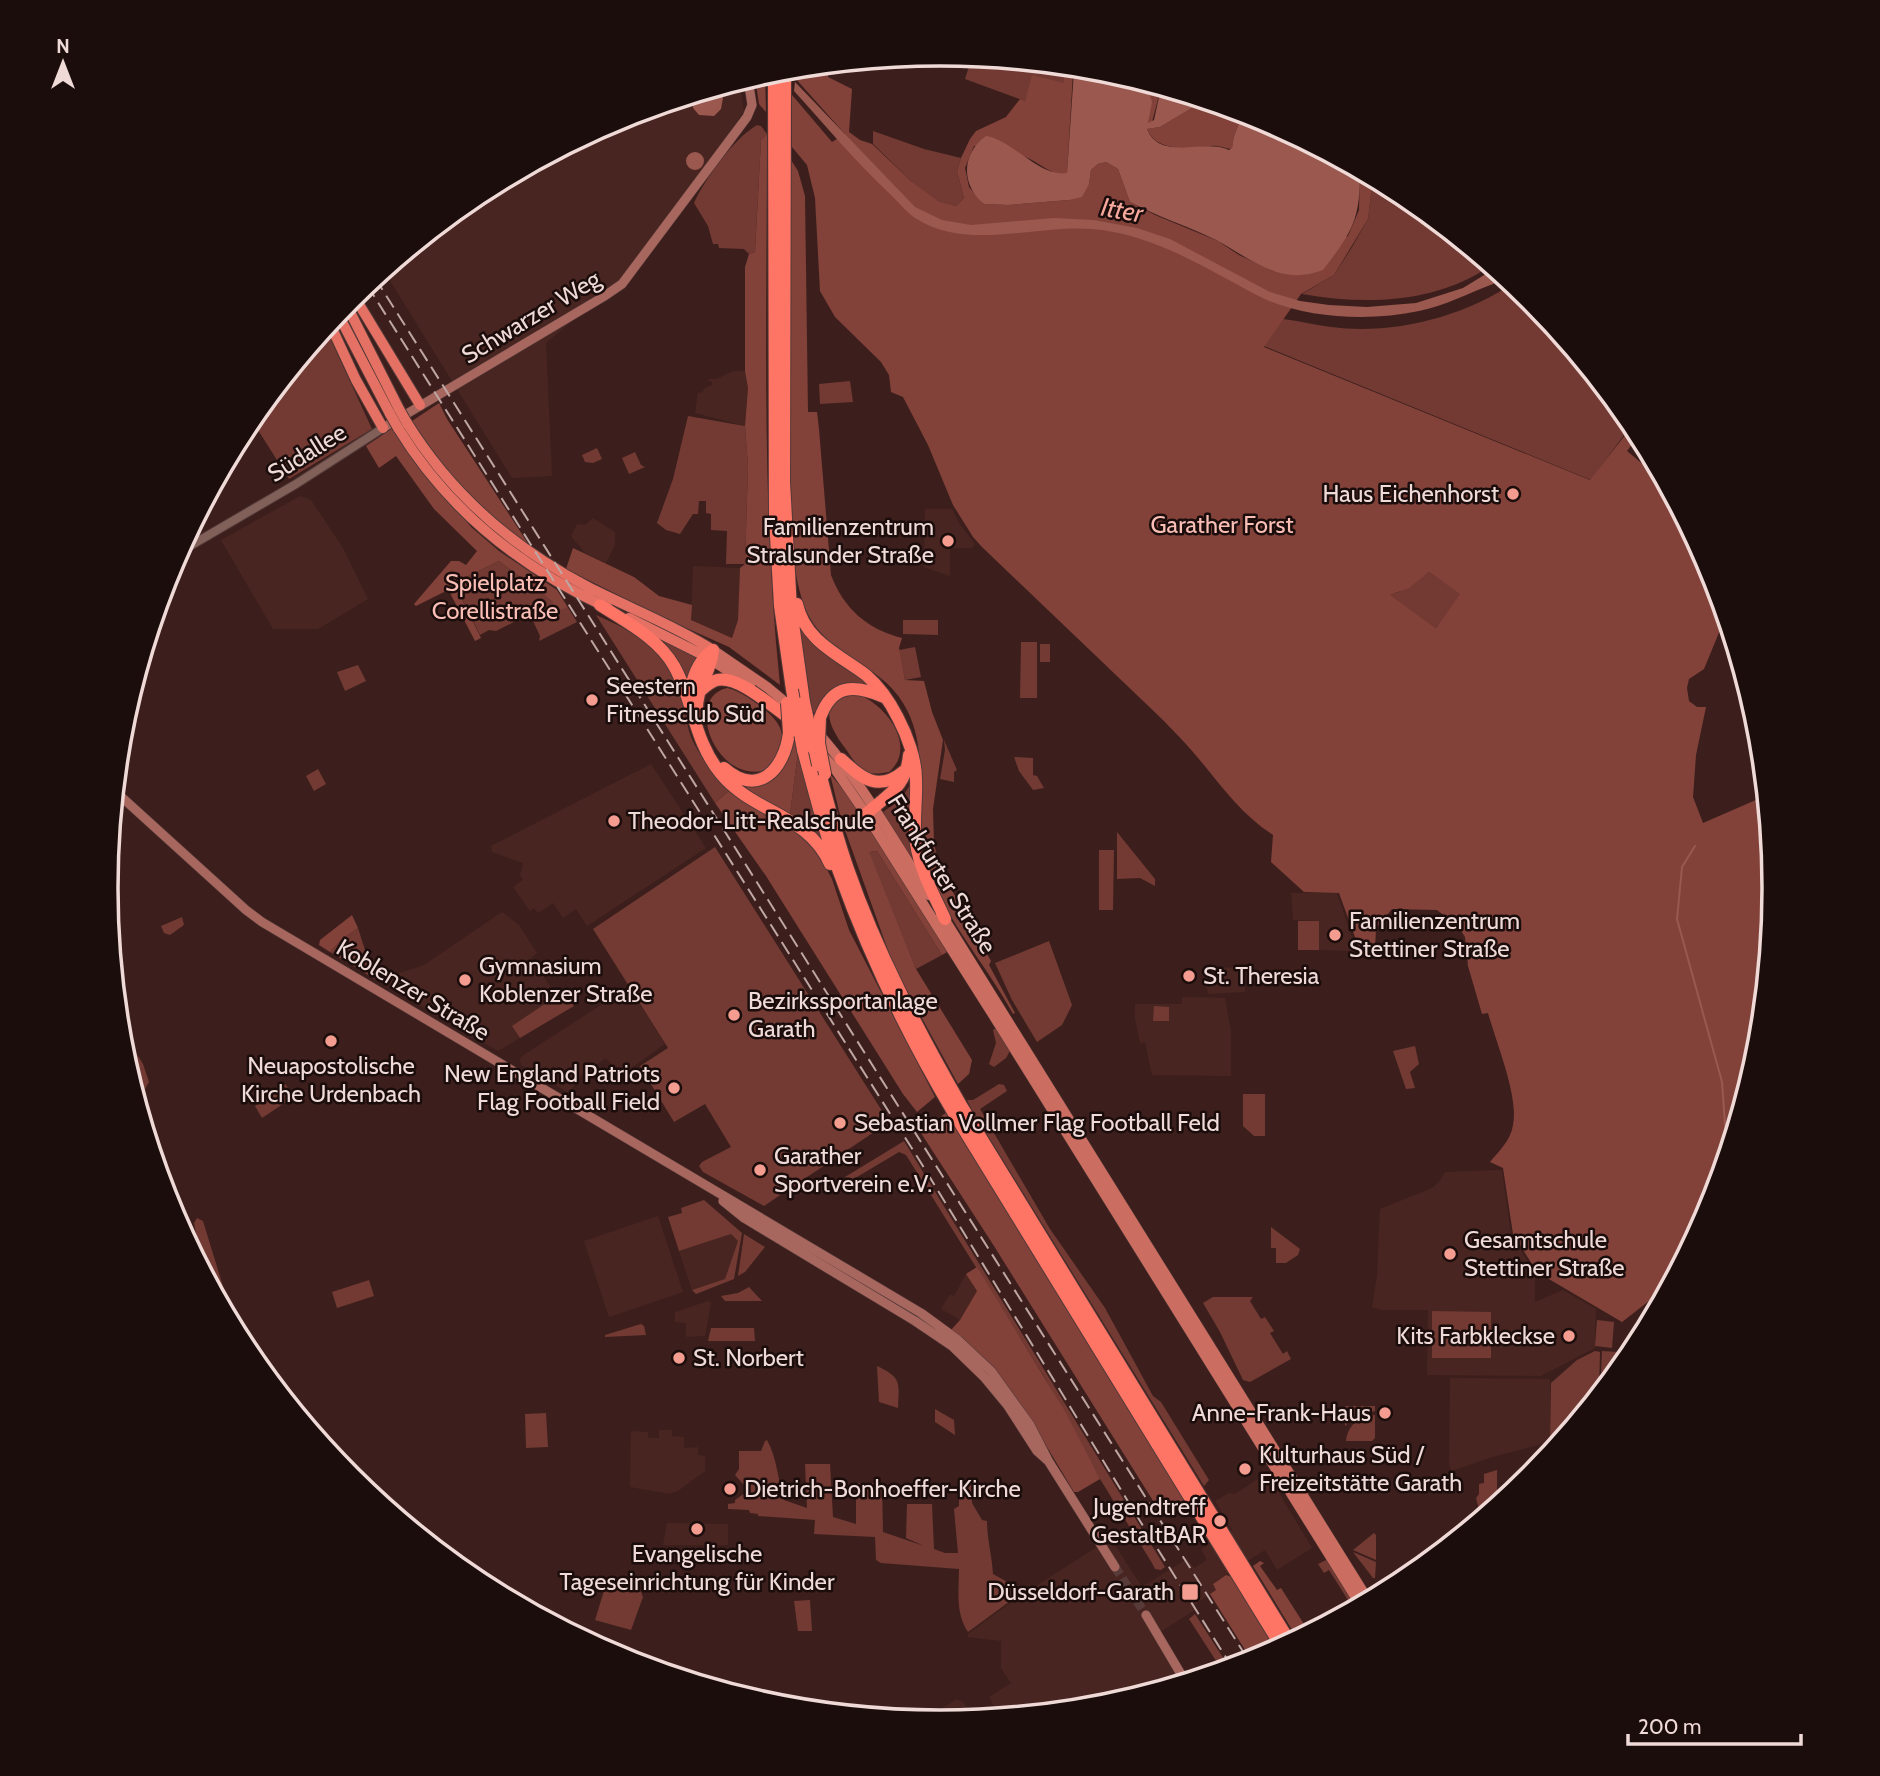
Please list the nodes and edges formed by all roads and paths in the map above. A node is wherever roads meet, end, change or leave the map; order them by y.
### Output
1 (784, 81) edge
2 (775, 83) edge
3 (749, 89) edge
4 (779, 153) junction
5 (360, 306) edge
6 (351, 315) edge
7 (343, 323) edge
8 (334, 333) edge
9 (420, 405) junction
10 (394, 412) junction
11 (403, 425) junction
12 (383, 428) junction
13 (195, 543) edge
14 (786, 543) junction
15 (600, 605) junction
16 (710, 655) junction
17 (789, 688) junction
18 (698, 693) junction
19 (885, 697) junction
20 (689, 703) junction
21 (786, 716) junction
22 (813, 719) junction
23 (841, 759) junction
24 (910, 765) junction
25 (821, 770) junction
26 (124, 799) edge
27 (873, 811) junction
28 (855, 917) junction
29 (945, 919) junction
30 (946, 1090) junction
31 (1115, 1567) tunnel mouth
32 (1242, 1573) junction
33 (1363, 1592) edge
34 (1355, 1596) edge
35 (1146, 1615) tunnel mouth
36 (1284, 1633) edge
37 (1276, 1637) edge
38 (1180, 1673) edge

1 - 4 highway
2 - 4 highway
3 - 9 main road, Schwarzer Weg
4 - 14 highway
4 - 17 highway
5 - 9 highway
6 - 10 highway, Frankfurter Straße
7 - 10 highway, Frankfurter Straße
8 - 12 highway
9 - 12 main road, Schwarzer Weg
10 - 11 highway, Frankfurter Straße, bridge
11 - 15 highway, Frankfurter Straße
11 - 16 highway, Frankfurter Straße
12 - 13 street, Südallee
14 - 19 highway
14 - 25 highway, bridge
15 - 16 highway, Frankfurter Straße
15 - 20 highway
16 - 18 highway
16 - 20 highway
16 - 21 main road, Frankfurter Straße
16 - 22 main road, Frankfurter Straße
17 - 18 highway, bridge
17 - 28 highway, bridge
18 - 21 highway
19 - 22 highway
19 - 24 highway
20 - 28 highway
21 - 27 main road, Frankfurter Straße
22 - 23 main road, Frankfurter Straße
22 - 25 highway, bridge
23 - 24 highway
23 - 27 main road, Frankfurter Straße
24 - 27 highway
24 - 29 highway
25 - 30 highway
26 - 31 main road, Koblenzer Straße
27 - 29 main road, Frankfurter Straße
27 - 34 main road, Frankfurter Straße
28 - 30 highway
29 - 33 main road, Frankfurter Straße
30 - 32 highway
32 - 36 highway
32 - 37 highway
35 - 38 main road

